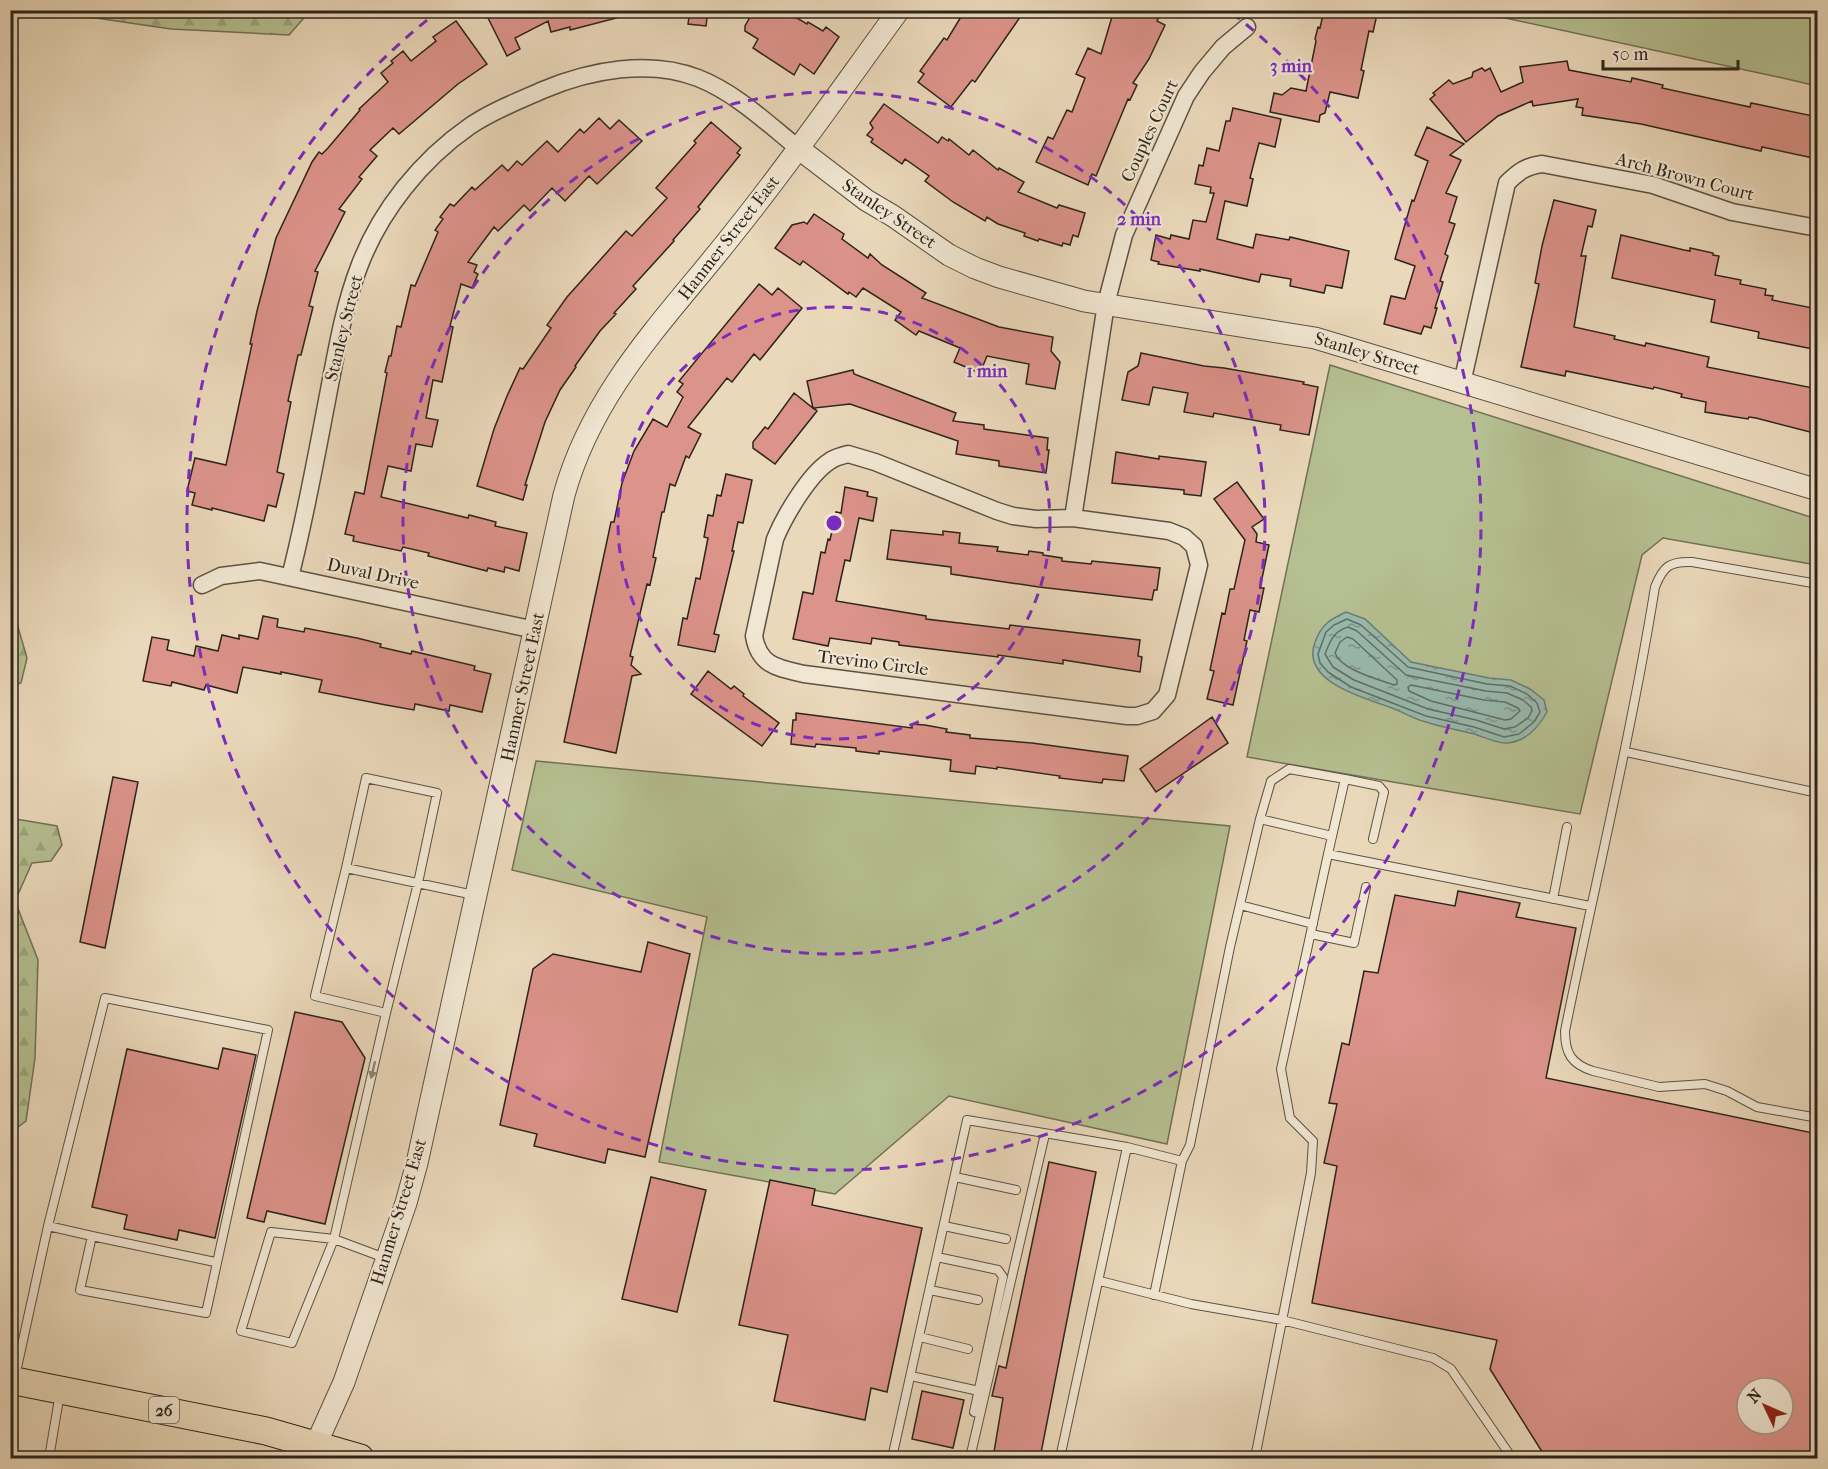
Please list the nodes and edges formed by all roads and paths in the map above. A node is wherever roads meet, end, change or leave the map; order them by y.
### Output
1 (899, 10) edge
2 (1247, 27) dead end
3 (798, 148) junction
4 (1812, 227) dead end
5 (1106, 304) junction
6 (1462, 383) junction
7 (1818, 490) edge
8 (1073, 518) junction
9 (291, 577) junction
10 (1818, 584) edge
11 (202, 585) dead end
12 (536, 630) junction
13 (1626, 752) junction
14 (1345, 779) junction
15 (1818, 793) edge
16 (1260, 819) junction
17 (1567, 827) dead end
18 (1332, 836) junction
19 (1373, 839) dead end
20 (1328, 854) junction
21 (346, 868) junction
22 (418, 883) junction
23 (1366, 887) dead end
24 (477, 896) junction
25 (1553, 899) junction
26 (1240, 905) junction
27 (1590, 906) junction
28 (1313, 924) junction
29 (1311, 934) junction
30 (386, 1013) junction
31 (1818, 1118) edge
32 (1045, 1134) junction
33 (1127, 1147) junction
34 (1182, 1161) junction
35 (954, 1177) junction
36 (1016, 1190) dead end
37 (48, 1226) junction
38 (944, 1226) junction
39 (92, 1236) junction
40 (333, 1239) junction
41 (1006, 1239) dead end
42 (937, 1257) junction
43 (386, 1258) junction
44 (215, 1262) junction
45 (1100, 1281) junction
46 (930, 1290) junction
47 (1154, 1294) junction
48 (978, 1300) dead end
49 (1282, 1320) junction
50 (920, 1337) junction
51 (968, 1348) dead end
52 (911, 1376) junction
53 (12, 1380) edge
54 (61, 1390) junction
55 (979, 1391) junction
56 (980, 1414) junction
57 (313, 1452) edge
58 (49, 1458) edge
59 (360, 1458) edge
60 (892, 1458) edge
61 (970, 1458) edge
62 (1060, 1458) edge
63 (1255, 1458) edge
64 (1512, 1458) edge

1 - 3 street, Hanmer Street East
2 - 5 street, Couples Court
3 - 5 street, Stanley Street
3 - 9 street, Stanley Street
3 - 12 street, Hanmer Street East
4 - 6 street, Arch Brown Court
5 - 6 street, Stanley Street
5 - 8 street
6 - 7 street, Stanley Street
8 - 8 street, Trevino Circle
9 - 11 street, Duval Drive
9 - 12 street, Duval Drive
10 - 13 lane
12 - 24 street, Hanmer Street East
13 - 15 lane
13 - 27 lane
14 - 16 lane
14 - 18 lane
14 - 19 lane
16 - 18 lane
16 - 26 lane
17 - 25 lane
18 - 20 lane
20 - 25 lane
20 - 28 lane
21 - 22 lane
21 - 22 lane
21 - 30 lane
22 - 24 lane
22 - 30 lane
23 - 29 lane
24 - 43 street, Hanmer Street East
25 - 27 lane
26 - 28 lane
26 - 34 lane
27 - 31 lane
28 - 29 lane
29 - 49 lane
30 -> 40 lane
32 - 33 lane
32 - 35 lane
32 - 56 lane
33 - 34 lane
33 - 45 lane
34 - 47 lane
35 - 36 lane
35 - 38 lane
37 - 39 lane
37 - 44 lane
37 - 53 lane
38 - 41 lane
38 - 42 lane
39 - 44 lane
39 - 44 lane
40 - 40 lane
40 - 43 lane
42 - 46 lane
42 - 55 lane
43 - 57 street, Hanmer Street East
45 - 47 lane
45 - 62 lane
46 - 48 lane
46 - 50 lane
47 - 49 lane
49 - 63 lane
49 - 64 lane
50 - 51 lane
50 - 52 lane
52 - 55 lane
52 - 60 lane
53 - 54 main road, 26
54 - 57 main road, 26
54 - 58 lane
55 - 56 lane
56 - 61 lane
57 - 59 main road, 26

